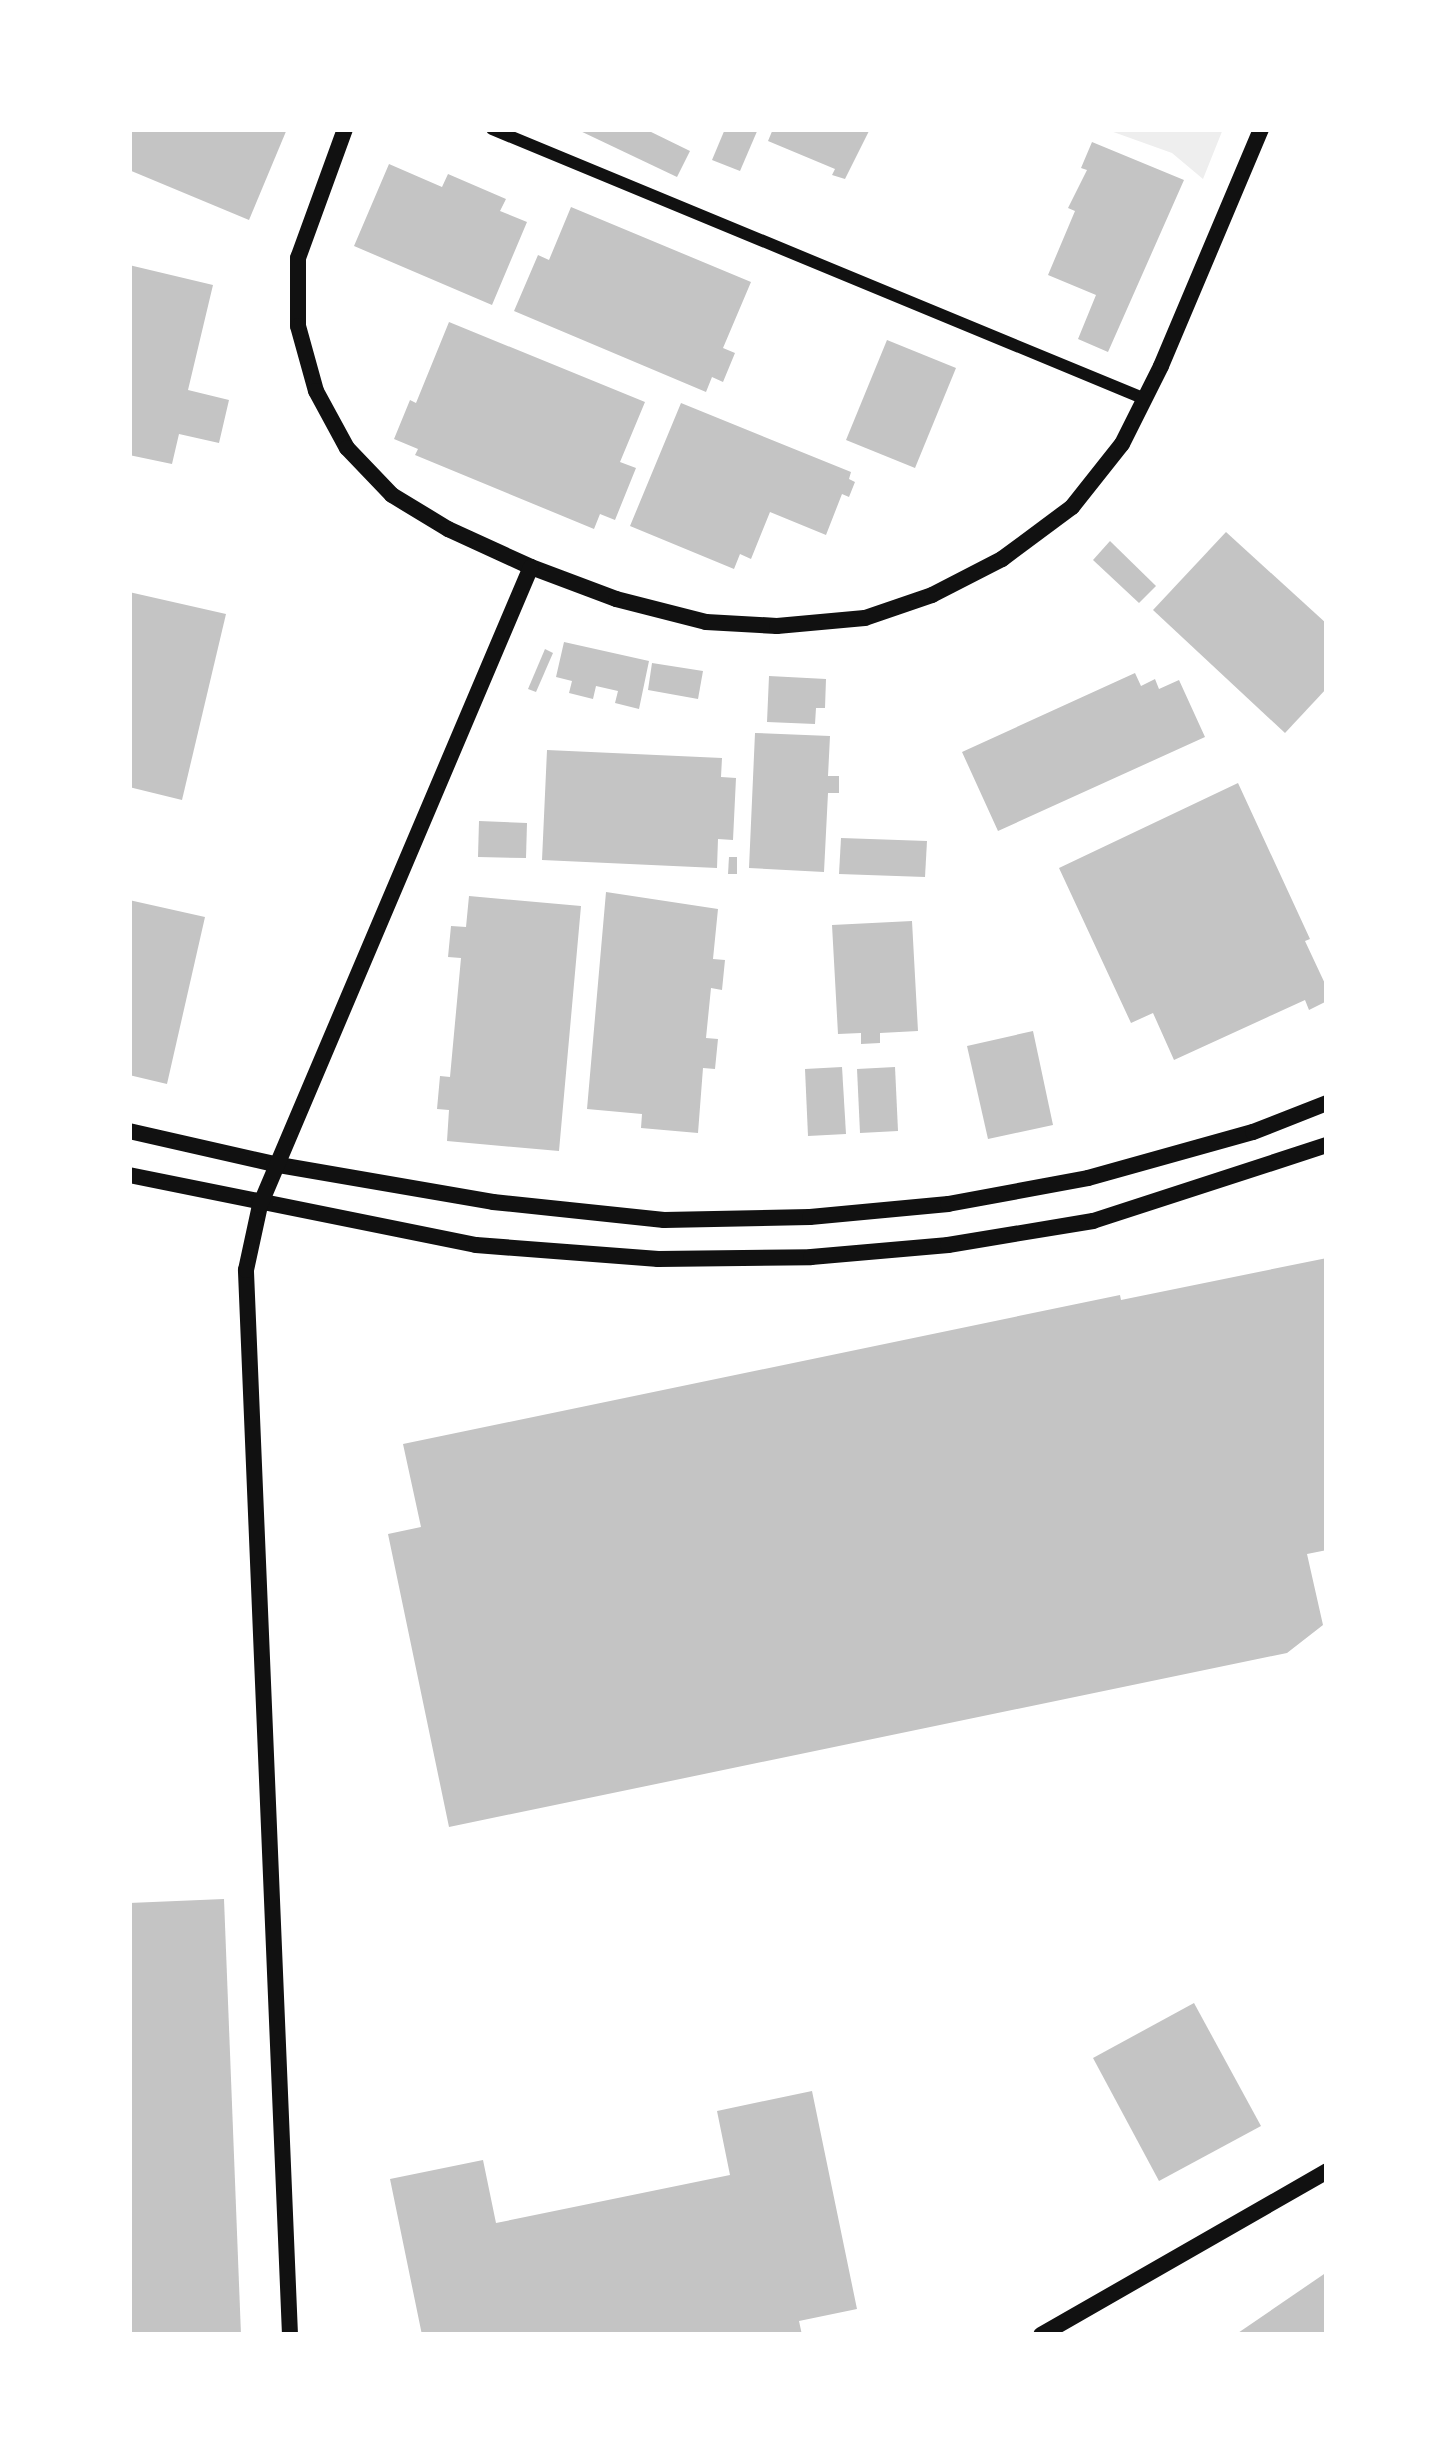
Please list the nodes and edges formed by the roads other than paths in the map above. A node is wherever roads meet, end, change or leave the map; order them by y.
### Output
1 (345, 129) edge
2 (492, 129) edge
3 (1261, 129) edge
4 (1144, 400) junction
5 (531, 567) junction
6 (1327, 1102) edge
7 (129, 1131) edge
8 (1327, 1145) edge
9 (279, 1165) junction
10 (129, 1174) edge
11 (260, 1205) junction
12 (1327, 2171) edge
13 (290, 2335) edge
14 (1041, 2335) edge

1 - 5 street
2 - 4 street
3 - 4 street
4 - 5 street
5 - 9 street
6 - 9 street
7 - 9 street
8 - 11 street
9 - 11 street
10 - 11 street
11 - 13 street
12 - 14 street

